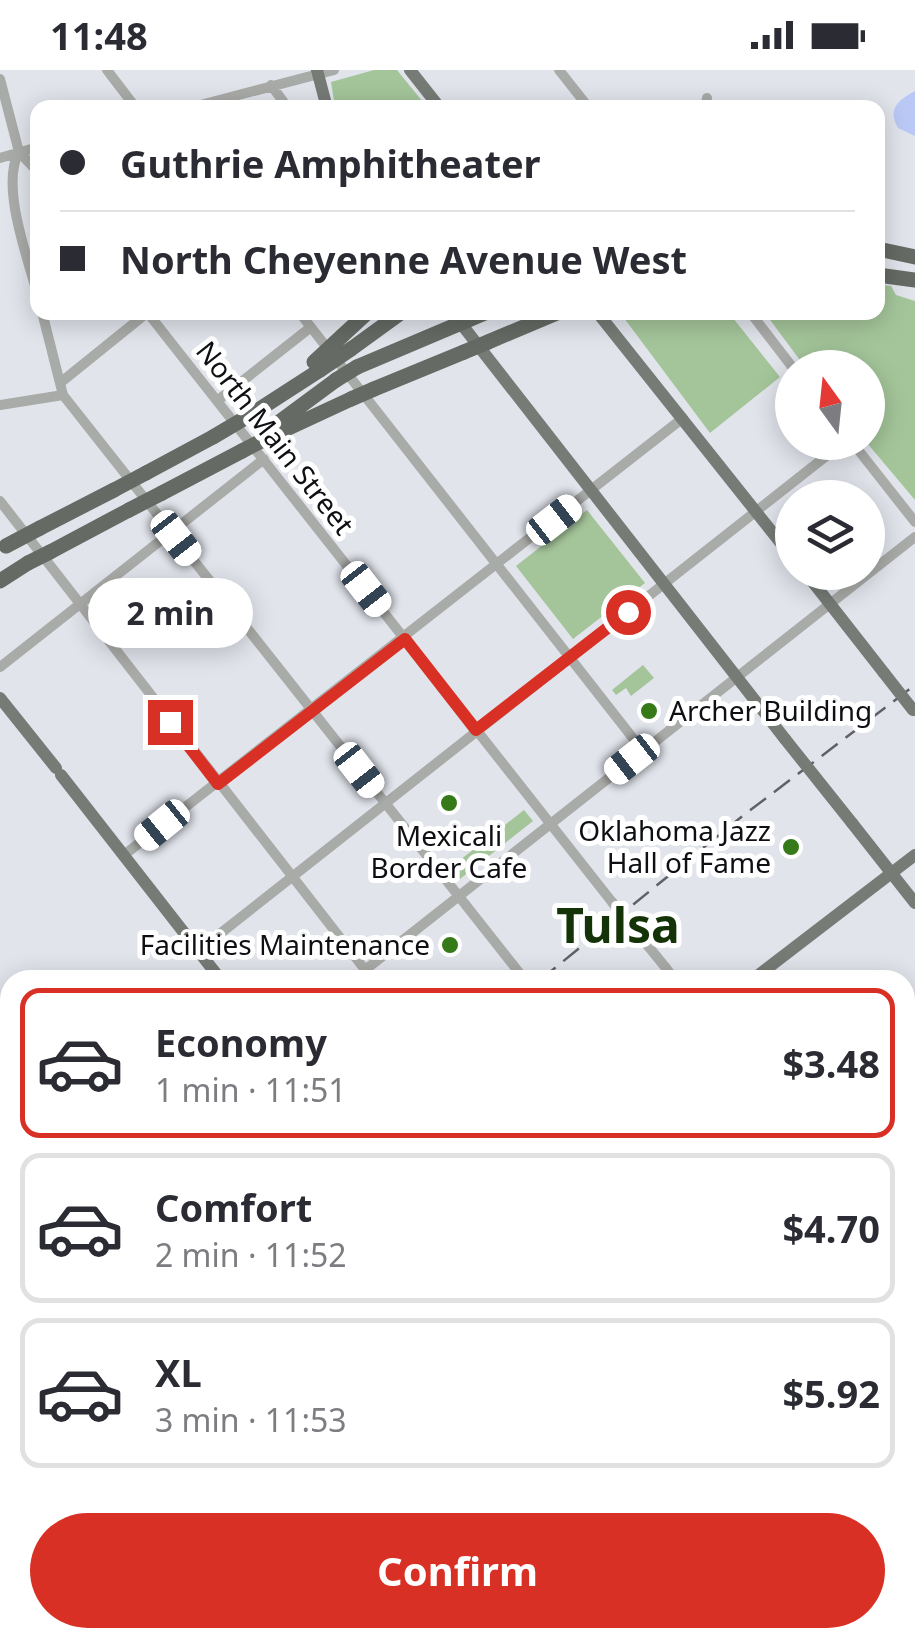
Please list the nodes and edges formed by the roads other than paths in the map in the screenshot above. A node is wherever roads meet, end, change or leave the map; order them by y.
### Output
1 (106, 70) edge
2 (334, 70) edge
3 (410, 70) edge
4 (559, 70) edge
5 (317, 72) edge
6 (0, 79) edge
7 (271, 86) junction
8 (130, 100) edge
9 (219, 100) edge
10 (282, 100) edge
11 (325, 100) edge
12 (434, 100) edge
13 (583, 100) edge
14 (30, 149) edge
15 (18, 152) junction
16 (0, 159) edge
17 (30, 164) edge
18 (10, 187) junction
19 (885, 250) edge
20 (915, 256) edge
21 (30, 265) edge
22 (885, 276) edge
23 (915, 280) edge
24 (44, 320) edge
25 (140, 320) edge
26 (153, 320) edge
27 (305, 320) edge
28 (362, 320) edge
29 (387, 320) edge
30 (452, 320) edge
31 (458, 320) edge
32 (540, 320) edge
33 (604, 320) edge
34 (756, 320) edge
35 (310, 327) junction
36 (347, 342) junction
37 (779, 350) edge
38 (61, 389) junction
39 (217, 401) junction
40 (0, 405) edge
41 (683, 418) junction
42 (265, 436) junction
43 (264, 459) junction
44 (822, 460) edge
45 (866, 460) edge
46 (590, 492) junction
47 (0, 501) edge
48 (757, 512) junction
49 (4, 516) edge
50 (915, 522) edge
51 (171, 532) junction
52 (775, 535) edge
53 (915, 537) edge
54 (2, 548) edge
55 (497, 564) junction
56 (0, 579) edge
57 (663, 584) junction
58 (819, 590) edge
59 (830, 604) junction
60 (78, 606) junction
61 (405, 639) junction
62 (570, 657) junction
63 (0, 667) edge
64 (736, 677) junction
65 (0, 698) edge
66 (312, 711) junction
67 (914, 712) edge
68 (476, 730) junction
69 (644, 751) junction
70 (218, 784) junction
71 (384, 803) junction
72 (550, 824) junction
73 (915, 855) edge
74 (124, 856) junction
75 (891, 872) junction
76 (290, 876) junction
77 (458, 896) junction
78 (915, 903) edge
79 (198, 951) junction
80 (214, 970) edge
81 (365, 970) joint
82 (517, 970) edge
83 (667, 970) edge
84 (765, 970) edge

1 - 8 street
2 - 5 street
3 - 12 main road
4 - 13 street
5 - 7 street
5 - 11 main road
6 - 15 street
7 - 9 street
7 - 10 street
14 - 15 street
15 - 16 street
15 - 17 street
15 - 18 street
16 - 18 street
18 - 21 street
19 - 20 highway
22 - 23 highway
24 - 38 street
25 - 38 street
26 - 39 street, North Main Street
27 - 35 street
28 - 36 highway
29 - 36 highway
30 - 42 highway, bridge
31 - 46 main road
32 - 42 highway, bridge
33 - 41 main road
34 - 37 street
35 - 39 street
35 - 55 street
36 - 54 highway, bridge
38 - 40 street
38 - 51 street
39 - 43 street, North Main Street
41 - 46 street
41 - 48 main road
42 - 56 highway, bridge
43 - 51 street
43 - 61 street, North Main Street
44 - 48 street
45 - 50 street
46 - 55 street
46 - 57 main road
47 - 49 street
48 - 52 main road
48 - 57 street
49 - 60 street
51 - 60 street
51 - 66 street
53 - 59 street
55 - 61 street
55 - 62 street
57 - 62 street
57 - 64 main road
58 - 59 main road
59 - 64 street
59 - 67 main road, bridge
60 - 63 street
60 - 70 street
61 - 66 street
61 - 68 street, North Main Street
62 - 68 street
62 - 69 street
64 - 69 street
64 - 75 main road, bridge
65 - 74 main road
66 - 70 street
66 - 71 street
68 - 71 street
68 - 72 street, North Main Street
69 - 72 street
70 - 74 street
70 - 76 street
71 - 76 street
71 - 77 street
72 - 77 street
72 - 83 street, North Main Street, bridge
73 - 75 main road
74 - 79 main road
75 - 78 main road
75 - 84 main road
76 - 79 street
76 - 81 street
77 - 81 street
77 - 82 street
79 - 80 main road

